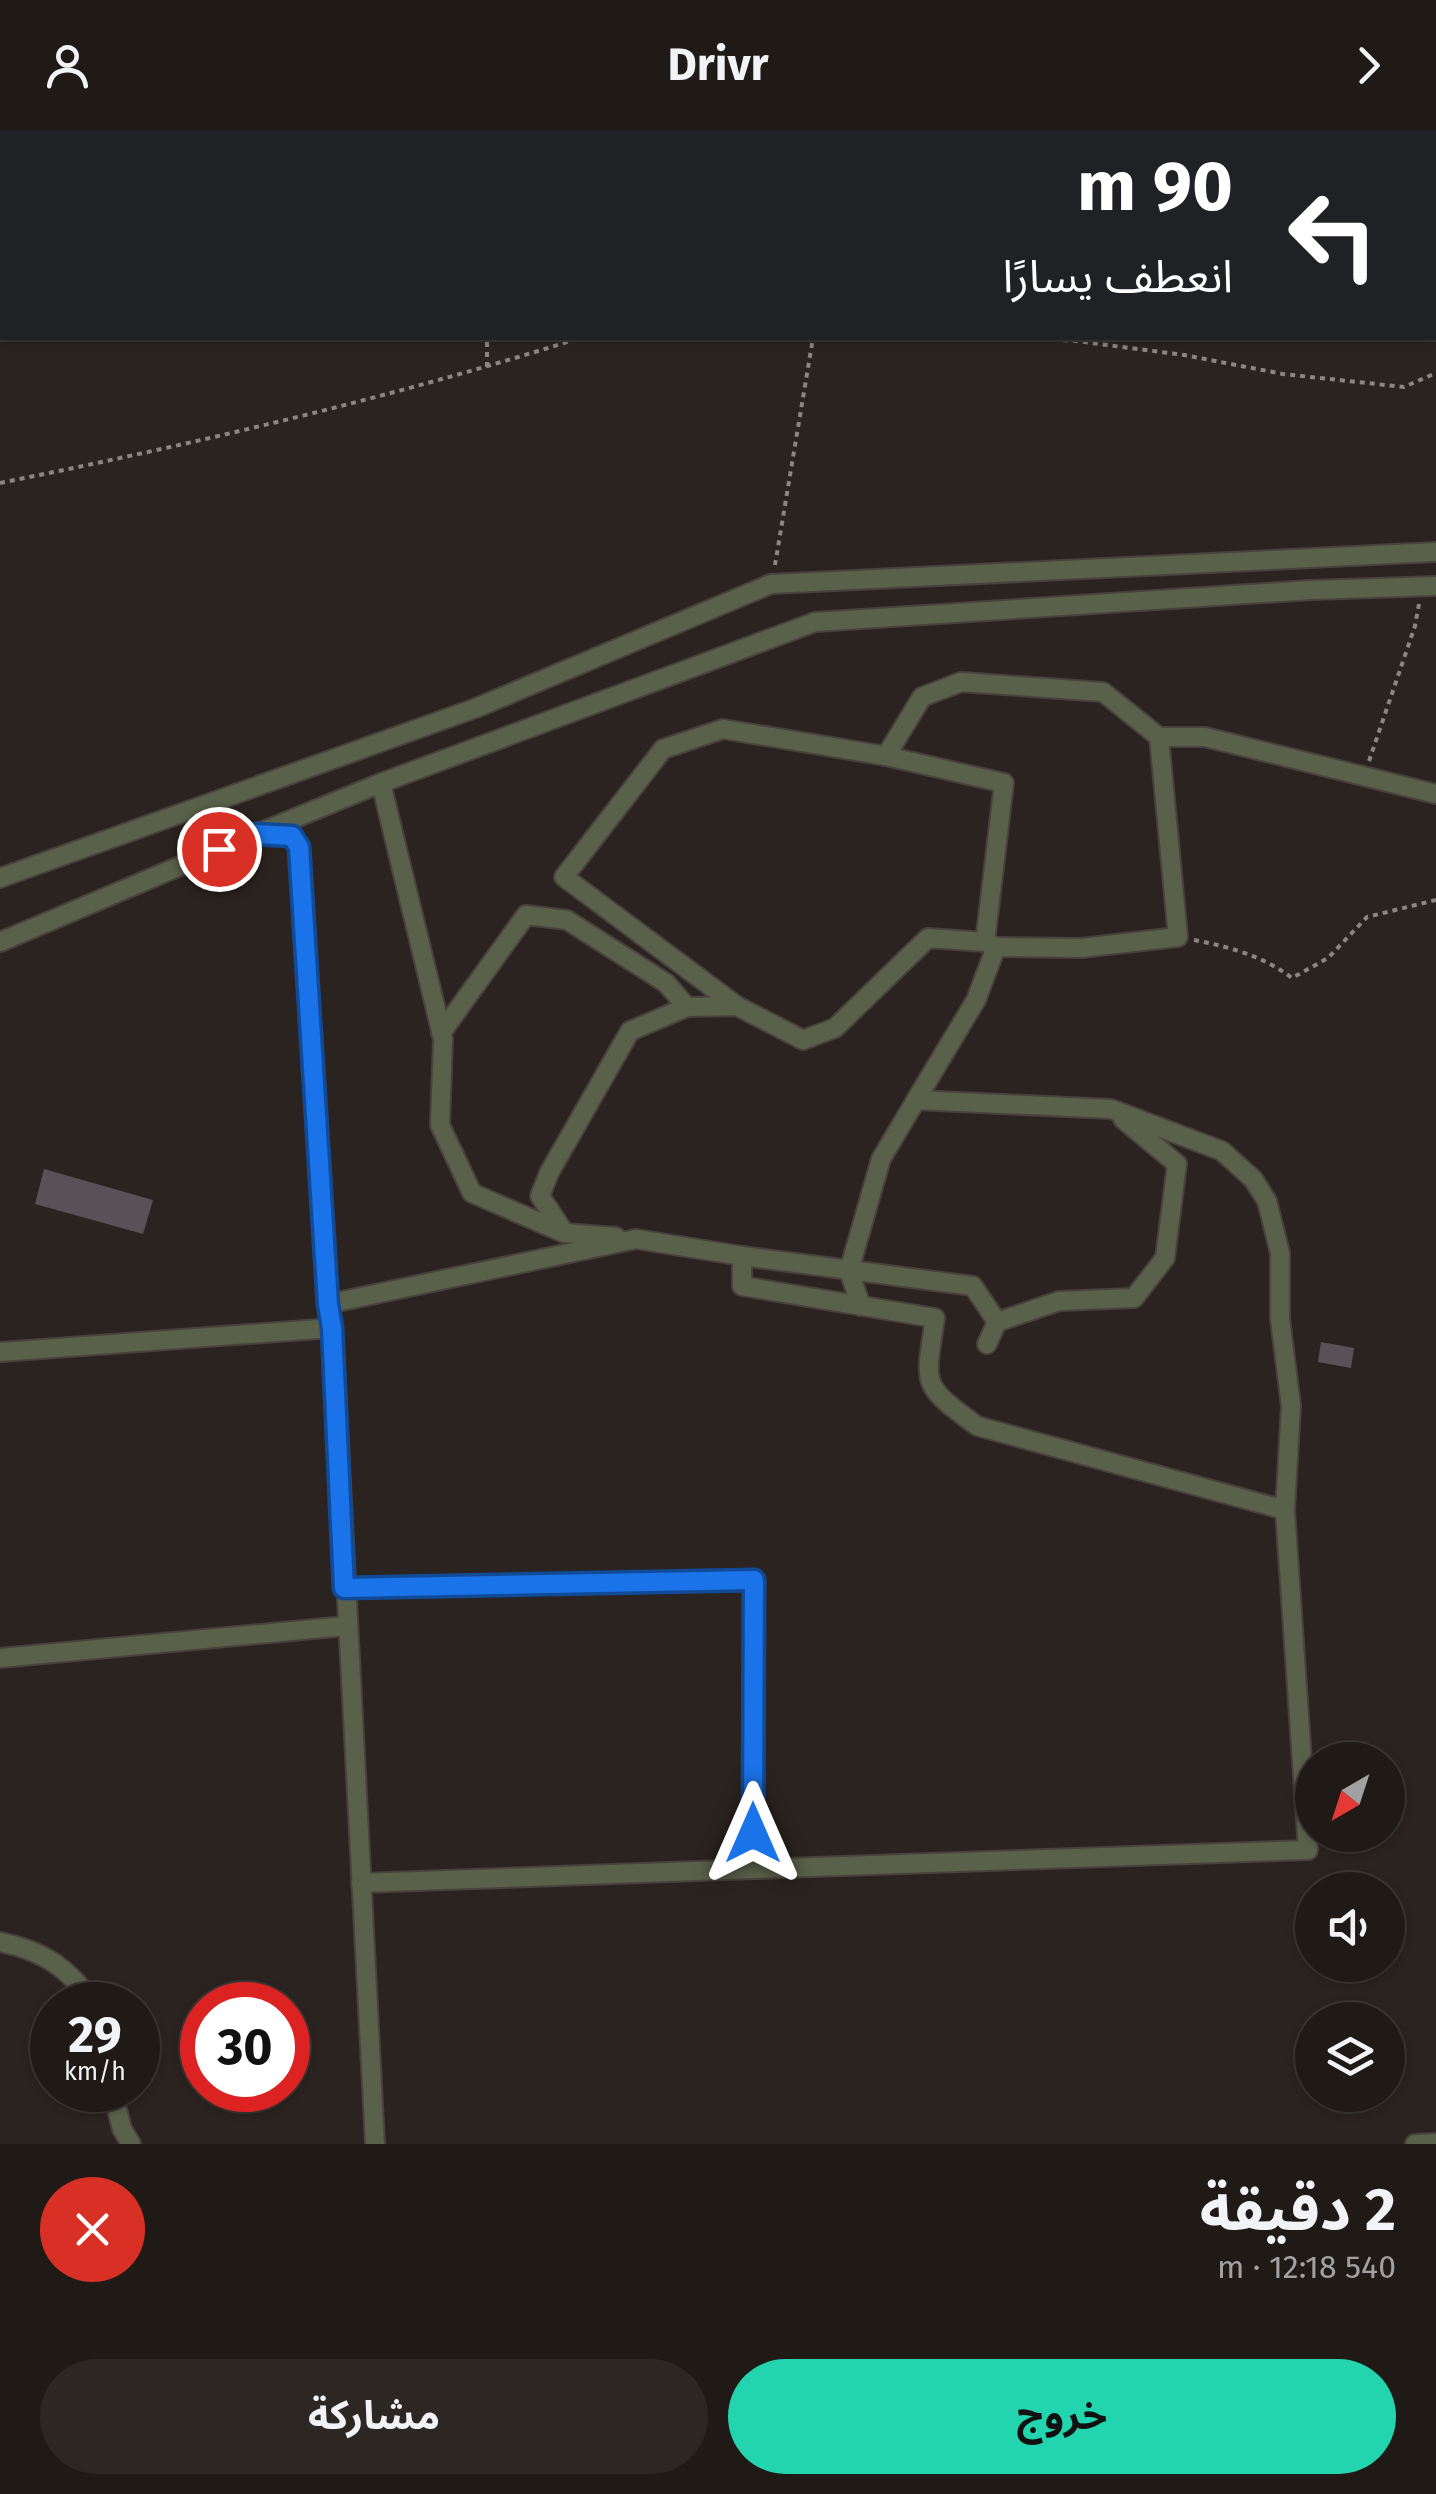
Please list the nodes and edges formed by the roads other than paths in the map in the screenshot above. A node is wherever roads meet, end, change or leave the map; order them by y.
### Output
1 (1436, 552) edge
2 (1429, 586) edge
3 (1159, 737) junction
4 (886, 756) junction
5 (381, 783) junction
6 (1436, 794) edge
7 (256, 834) junction
8 (0, 878) edge
9 (0, 942) edge
10 (991, 945) junction
11 (737, 1006) junction
12 (687, 1007) junction
13 (441, 1032) junction
14 (916, 1100) junction
15 (1111, 1109) junction
16 (564, 1233) junction
17 (636, 1239) junction
18 (742, 1256) junction
19 (849, 1271) junction
20 (328, 1304) junction
21 (862, 1306) junction
22 (998, 1322) junction
23 (332, 1328) junction
24 (987, 1344) dead end
25 (0, 1352) edge
26 (1285, 1510) junction
27 (344, 1588) junction
28 (346, 1626) junction
29 (0, 1658) edge
30 (753, 1869) junction
31 (361, 1882) junction
32 (0, 1942) edge
33 (78, 1982) edge
34 (118, 2112) edge
35 (1436, 2143) edge
36 (132, 2144) edge
37 (375, 2144) edge
38 (1415, 2144) edge

1 - 8 street
2 - 5 street
3 - 4 street
3 - 6 street
3 - 10 street
4 - 10 street
4 - 11 street
5 - 7 street
5 - 13 street
7 - 9 street
7 - 20 street
10 - 11 street
10 - 14 street
11 - 12 street
12 - 13 street
12 - 16 street
13 - 16 street
14 - 15 street
14 - 19 street
15 - 22 street
15 - 26 street
16 - 17 street
17 - 18 street
17 - 20 street
18 - 19 street
18 - 21 street
19 - 21 street
19 - 22 street
20 - 23 street
21 - 26 street
22 - 24 street
23 - 25 street
23 - 27 street
26 - 30 street
27 - 28 street
27 - 30 street
28 - 29 street
28 - 31 street
30 - 31 street
31 - 37 street
32 - 33 street
34 - 36 street
35 - 38 street

